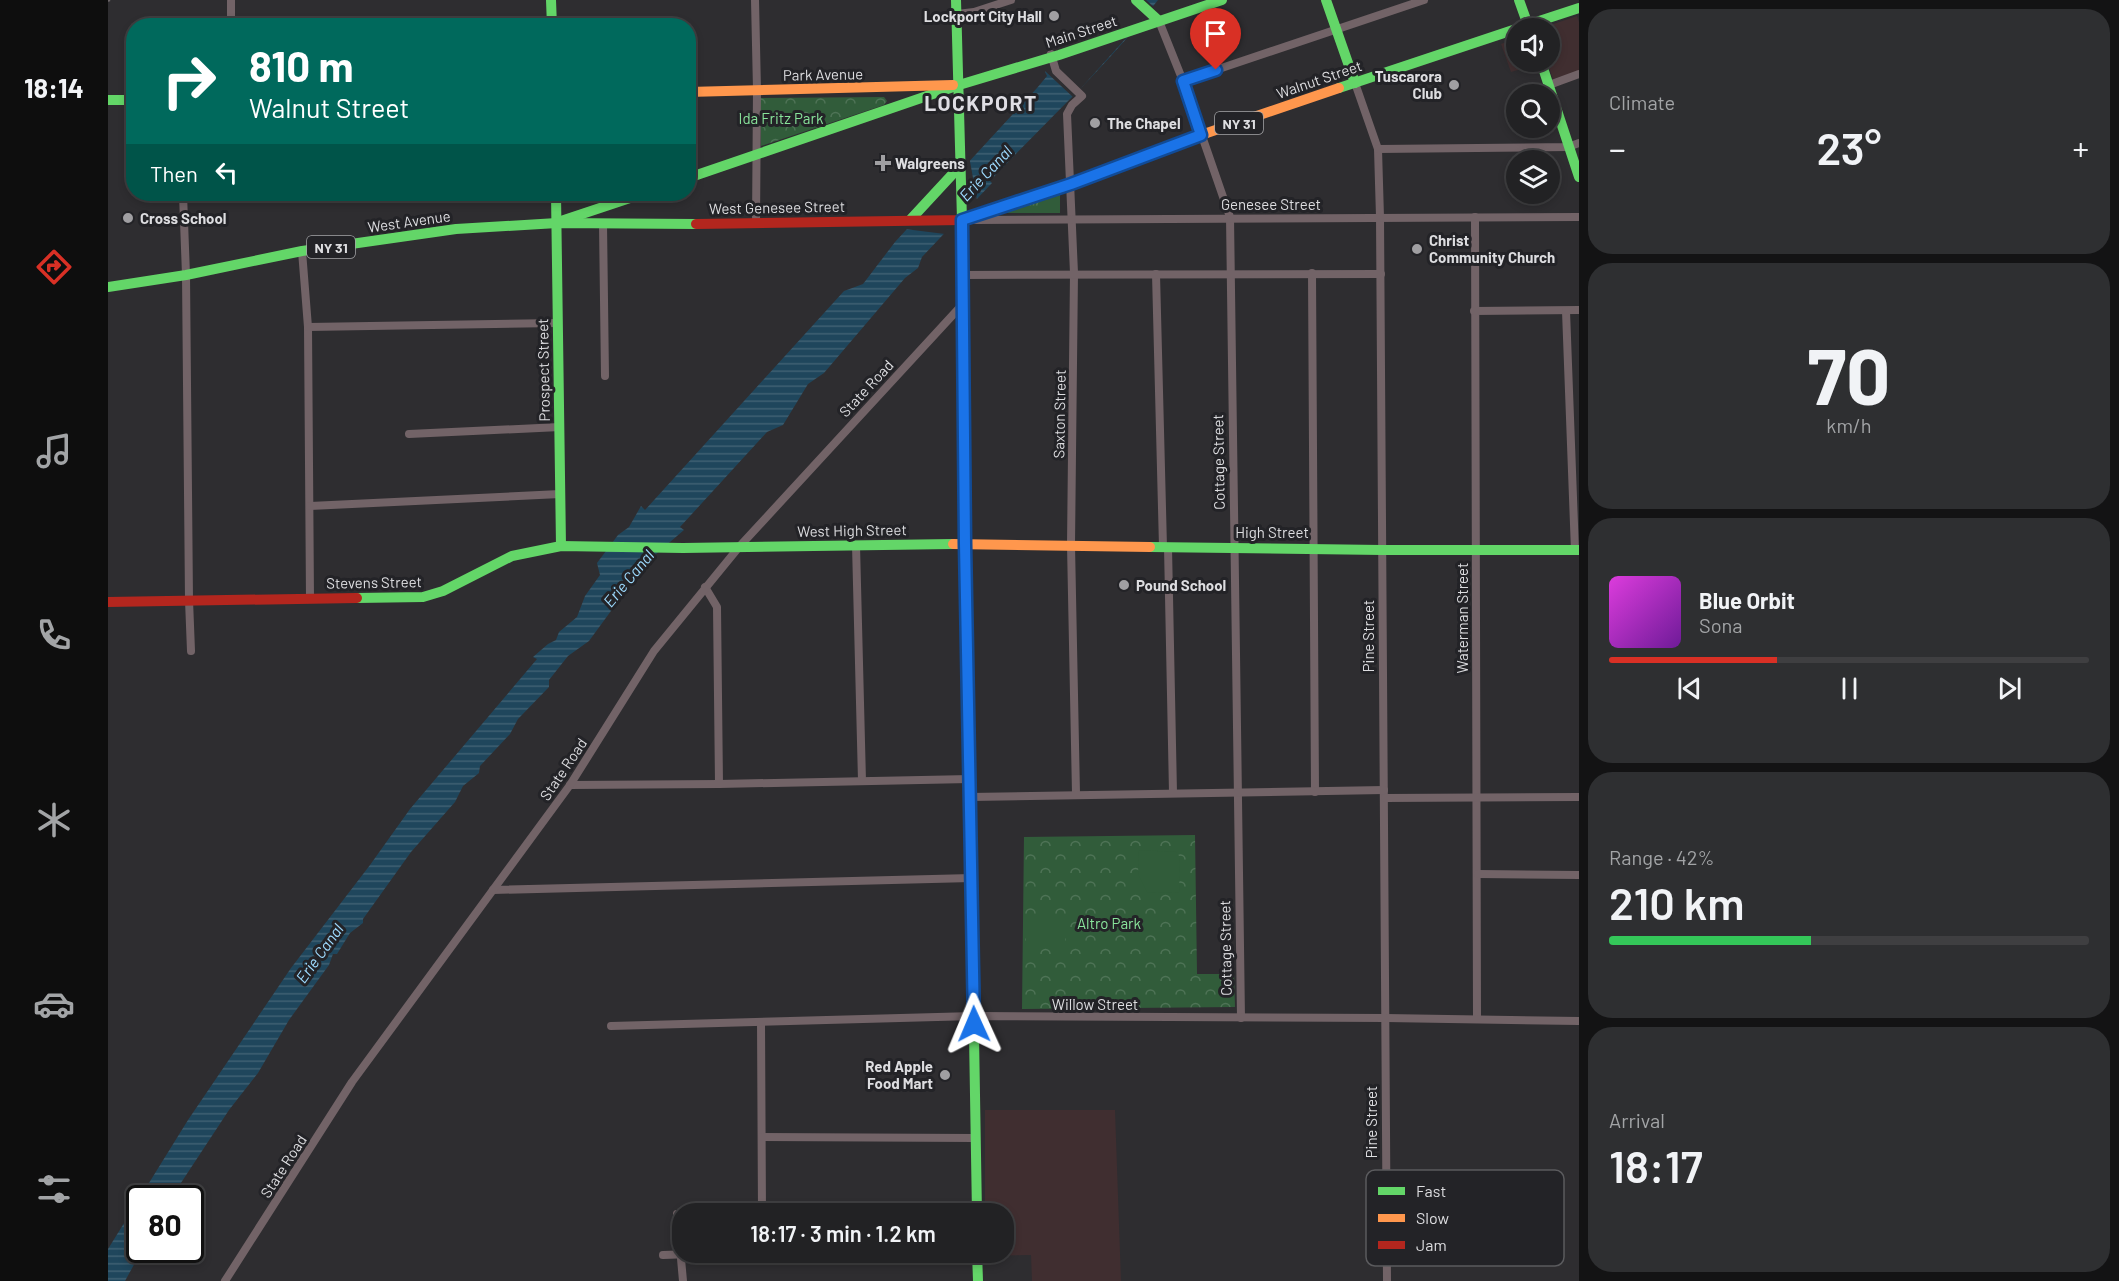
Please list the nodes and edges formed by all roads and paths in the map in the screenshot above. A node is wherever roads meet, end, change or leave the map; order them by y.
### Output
1 (231, 0) edge
2 (551, 0) edge
3 (754, 0) edge
4 (956, 0) edge
5 (1011, 0) edge
6 (1136, 0) edge
7 (1201, 0) edge
8 (1222, 0) edge
9 (1326, 0) edge
10 (1424, 0) edge
11 (1519, 0) edge
12 (1579, 8) edge
13 (957, 14) junction
14 (231, 18) edge
15 (552, 18) edge
16 (1522, 18) edge
17 (1551, 18) edge
18 (1148, 20) junction
19 (1336, 30) junction
20 (1506, 34) edge
21 (1056, 54) junction
22 (1579, 74) edge
23 (1183, 81) junction
24 (1355, 83) junction
25 (1552, 84) edge
26 (959, 85) junction
27 (757, 90) junction
28 (696, 92) edge
29 (108, 100) edge
30 (126, 100) edge
31 (1560, 111) edge
32 (1201, 135) junction
33 (1574, 145) edge
34 (1378, 149) junction
35 (757, 154) junction
36 (961, 160) junction
37 (696, 175) edge
38 (1579, 177) edge
39 (1071, 184) junction
40 (183, 201) edge
41 (556, 201) edge
42 (621, 201) edge
43 (1230, 217) junction
44 (1380, 217) junction
45 (1475, 217) junction
46 (1579, 217) edge
47 (907, 219) junction
48 (961, 219) junction
49 (1072, 220) junction
50 (556, 223) junction
51 (756, 223) junction
52 (603, 225) junction
53 (302, 251) junction
54 (1074, 273) junction
55 (1229, 273) junction
56 (1312, 273) junction
57 (963, 274) junction
58 (1156, 274) junction
59 (1381, 274) junction
60 (186, 275) junction
61 (108, 287) edge
62 (963, 304) junction
63 (1579, 310) edge
64 (1474, 311) junction
65 (1566, 311) junction
66 (557, 323) junction
67 (308, 327) junction
68 (605, 376) dead end
69 (560, 427) junction
70 (409, 434) dead end
71 (560, 494) junction
72 (310, 506) junction
73 (965, 544) junction
74 (856, 545) junction
75 (1071, 545) junction
76 (561, 546) junction
77 (739, 547) junction
78 (1165, 547) junction
79 (1235, 547) junction
80 (1313, 548) junction
81 (1475, 549) junction
82 (1382, 550) junction
83 (1577, 551) edge
84 (705, 587) junction
85 (310, 598) junction
86 (189, 600) junction
87 (108, 602) edge
88 (191, 651) dead end
89 (970, 779) junction
90 (862, 781) junction
91 (719, 784) junction
92 (570, 785) junction
93 (1238, 792) junction
94 (1315, 792) junction
95 (1173, 793) junction
96 (1076, 794) junction
97 (1385, 794) junction
98 (1579, 796) edge
99 (970, 797) junction
100 (1477, 797) junction
101 (1478, 874) junction
102 (1579, 875) edge
103 (972, 878) junction
104 (493, 890) junction
105 (974, 1016) junction
106 (1241, 1018) junction
107 (1386, 1018) junction
108 (1477, 1019) junction
109 (1579, 1021) edge
110 (761, 1022) junction
111 (611, 1026) dead end
112 (762, 1137) junction
113 (975, 1138) junction
114 (1387, 1170) edge
115 (762, 1203) edge
116 (976, 1203) edge
117 (672, 1254) edge
118 (663, 1255) dead end
119 (682, 1263) edge
120 (977, 1263) edge
121 (1387, 1266) edge
122 (225, 1281) edge
123 (683, 1281) edge
124 (978, 1281) edge
125 (1387, 1281) edge

1 - 14 street
2 - 15 main road
3 - 27 street
4 - 13 main road
5 - 13 street
6 - 18 main road, Cottage Street
7 - 18 main road, Main Street
8 - 18 main road, Main Street
9 - 19 main road, Pine Street
10 - 19 street
11 - 16 main road
12 - 17 main road, Walnut Street / NY 31
13 - 26 main road
18 - 21 main road, Main Street
18 - 23 street, Cottage Street
19 - 23 street
19 - 24 main road, Pine Street
20 - 24 main road, Walnut Street / NY 31
21 - 26 main road, Main Street
21 - 39 street, Saxton Street
22 - 25 street
23 - 32 street, Cottage Street
24 - 32 main road, Walnut Street / NY 31
24 - 34 street, Pine Street
26 - 27 main road, Park Avenue
26 - 35 main road
26 - 36 main road
27 - 28 main road, Park Avenue
27 - 35 street
29 - 30 main road
31 - 33 main road
32 - 39 main road, Walnut Street / NY 31
32 - 43 street, Cottage Street
33 - 34 street
33 - 38 main road
34 - 44 street, Pine Street
35 - 37 main road
35 - 51 street
36 - 47 main road
36 - 48 main road
39 - 48 main road, Walnut Street / NY 31
39 - 49 street, Saxton Street
40 - 60 street
41 - 50 main road, Prospect Street
42 - 50 main road, West Avenue
43 - 44 street, Genesee Street
43 - 49 street, Genesee Street
43 - 55 street, Cottage Street
44 - 45 street, Genesee Street
44 - 59 street, Pine Street
45 - 46 street, Genesee Street
45 - 64 street, Waterman Street
47 - 48 main road, West Genesee Street / NY 31
47 - 51 main road, West Genesee Street / NY 31
48 - 49 street, Genesee Street
48 - 57 main road
49 - 54 street, Saxton Street
50 - 52 main road, West Genesee Street / NY 31
50 - 53 main road, West Avenue / NY 31
50 - 66 main road, Prospect Street
51 - 52 main road, West Genesee Street / NY 31
52 - 68 street
53 - 60 main road, West Avenue / NY 31
53 - 67 street
54 - 57 street
54 - 58 street
54 - 75 street, Saxton Street
55 - 56 street
55 - 58 street
55 - 79 street, Cottage Street
56 - 59 street
56 - 80 street
57 - 62 main road
58 - 78 street
59 - 82 street, Pine Street
60 - 61 main road, West Avenue / NY 31
60 - 86 street
62 - 73 main road
62 - 77 street, State Road
63 - 65 street
64 - 65 street
64 - 81 street, Waterman Street
65 - 83 street
66 - 67 street
66 - 69 main road, Prospect Street
67 - 72 street
69 - 70 street
69 - 71 main road, Prospect Street
71 - 72 street
71 - 76 main road, Prospect Street
72 - 85 street
73 - 74 main road, West High Street
73 - 75 main road, High Street
73 - 89 main road
74 - 77 main road, West High Street
74 - 90 street
75 - 78 main road, High Street
75 - 96 street, Saxton Street
76 - 77 main road, Stevens Street
76 - 85 main road, Stevens Street
77 - 84 street, State Road
78 - 79 main road, High Street
78 - 95 street
79 - 80 main road, High Street
79 - 93 street, Cottage Street
80 - 82 main road, High Street
80 - 94 street
81 - 82 main road, High Street
81 - 83 main road, High Street
81 - 100 street, Waterman Street
82 - 97 street, Pine Street
84 - 91 street
84 - 92 street, State Road
85 - 86 main road, Stevens Street
86 - 87 main road, Stevens Street
86 - 88 street
89 - 90 street
89 - 99 main road
90 - 91 street
91 - 92 street
92 - 104 street, State Road
93 - 94 street
93 - 95 street
93 - 106 street, Cottage Street
94 - 97 street
95 - 96 street
96 - 99 street
97 - 100 street
97 - 107 street, Pine Street
98 - 100 street
99 - 103 main road
100 - 101 street, Waterman Street
101 - 102 street
101 - 108 street, Waterman Street
103 - 104 street
103 - 105 main road
104 - 122 street, State Road
105 - 106 street, Willow Street
105 - 110 street, Willow Street
105 - 113 main road
106 - 107 street, Willow Street
107 - 108 street, Willow Street
107 - 114 street, Pine Street
108 - 109 street, Willow Street
110 - 111 street, Willow Street
110 - 112 street
112 - 113 street
112 - 115 street
113 - 116 main road
117 - 118 street
119 - 123 street
120 - 124 main road
121 - 125 street, Pine Street

